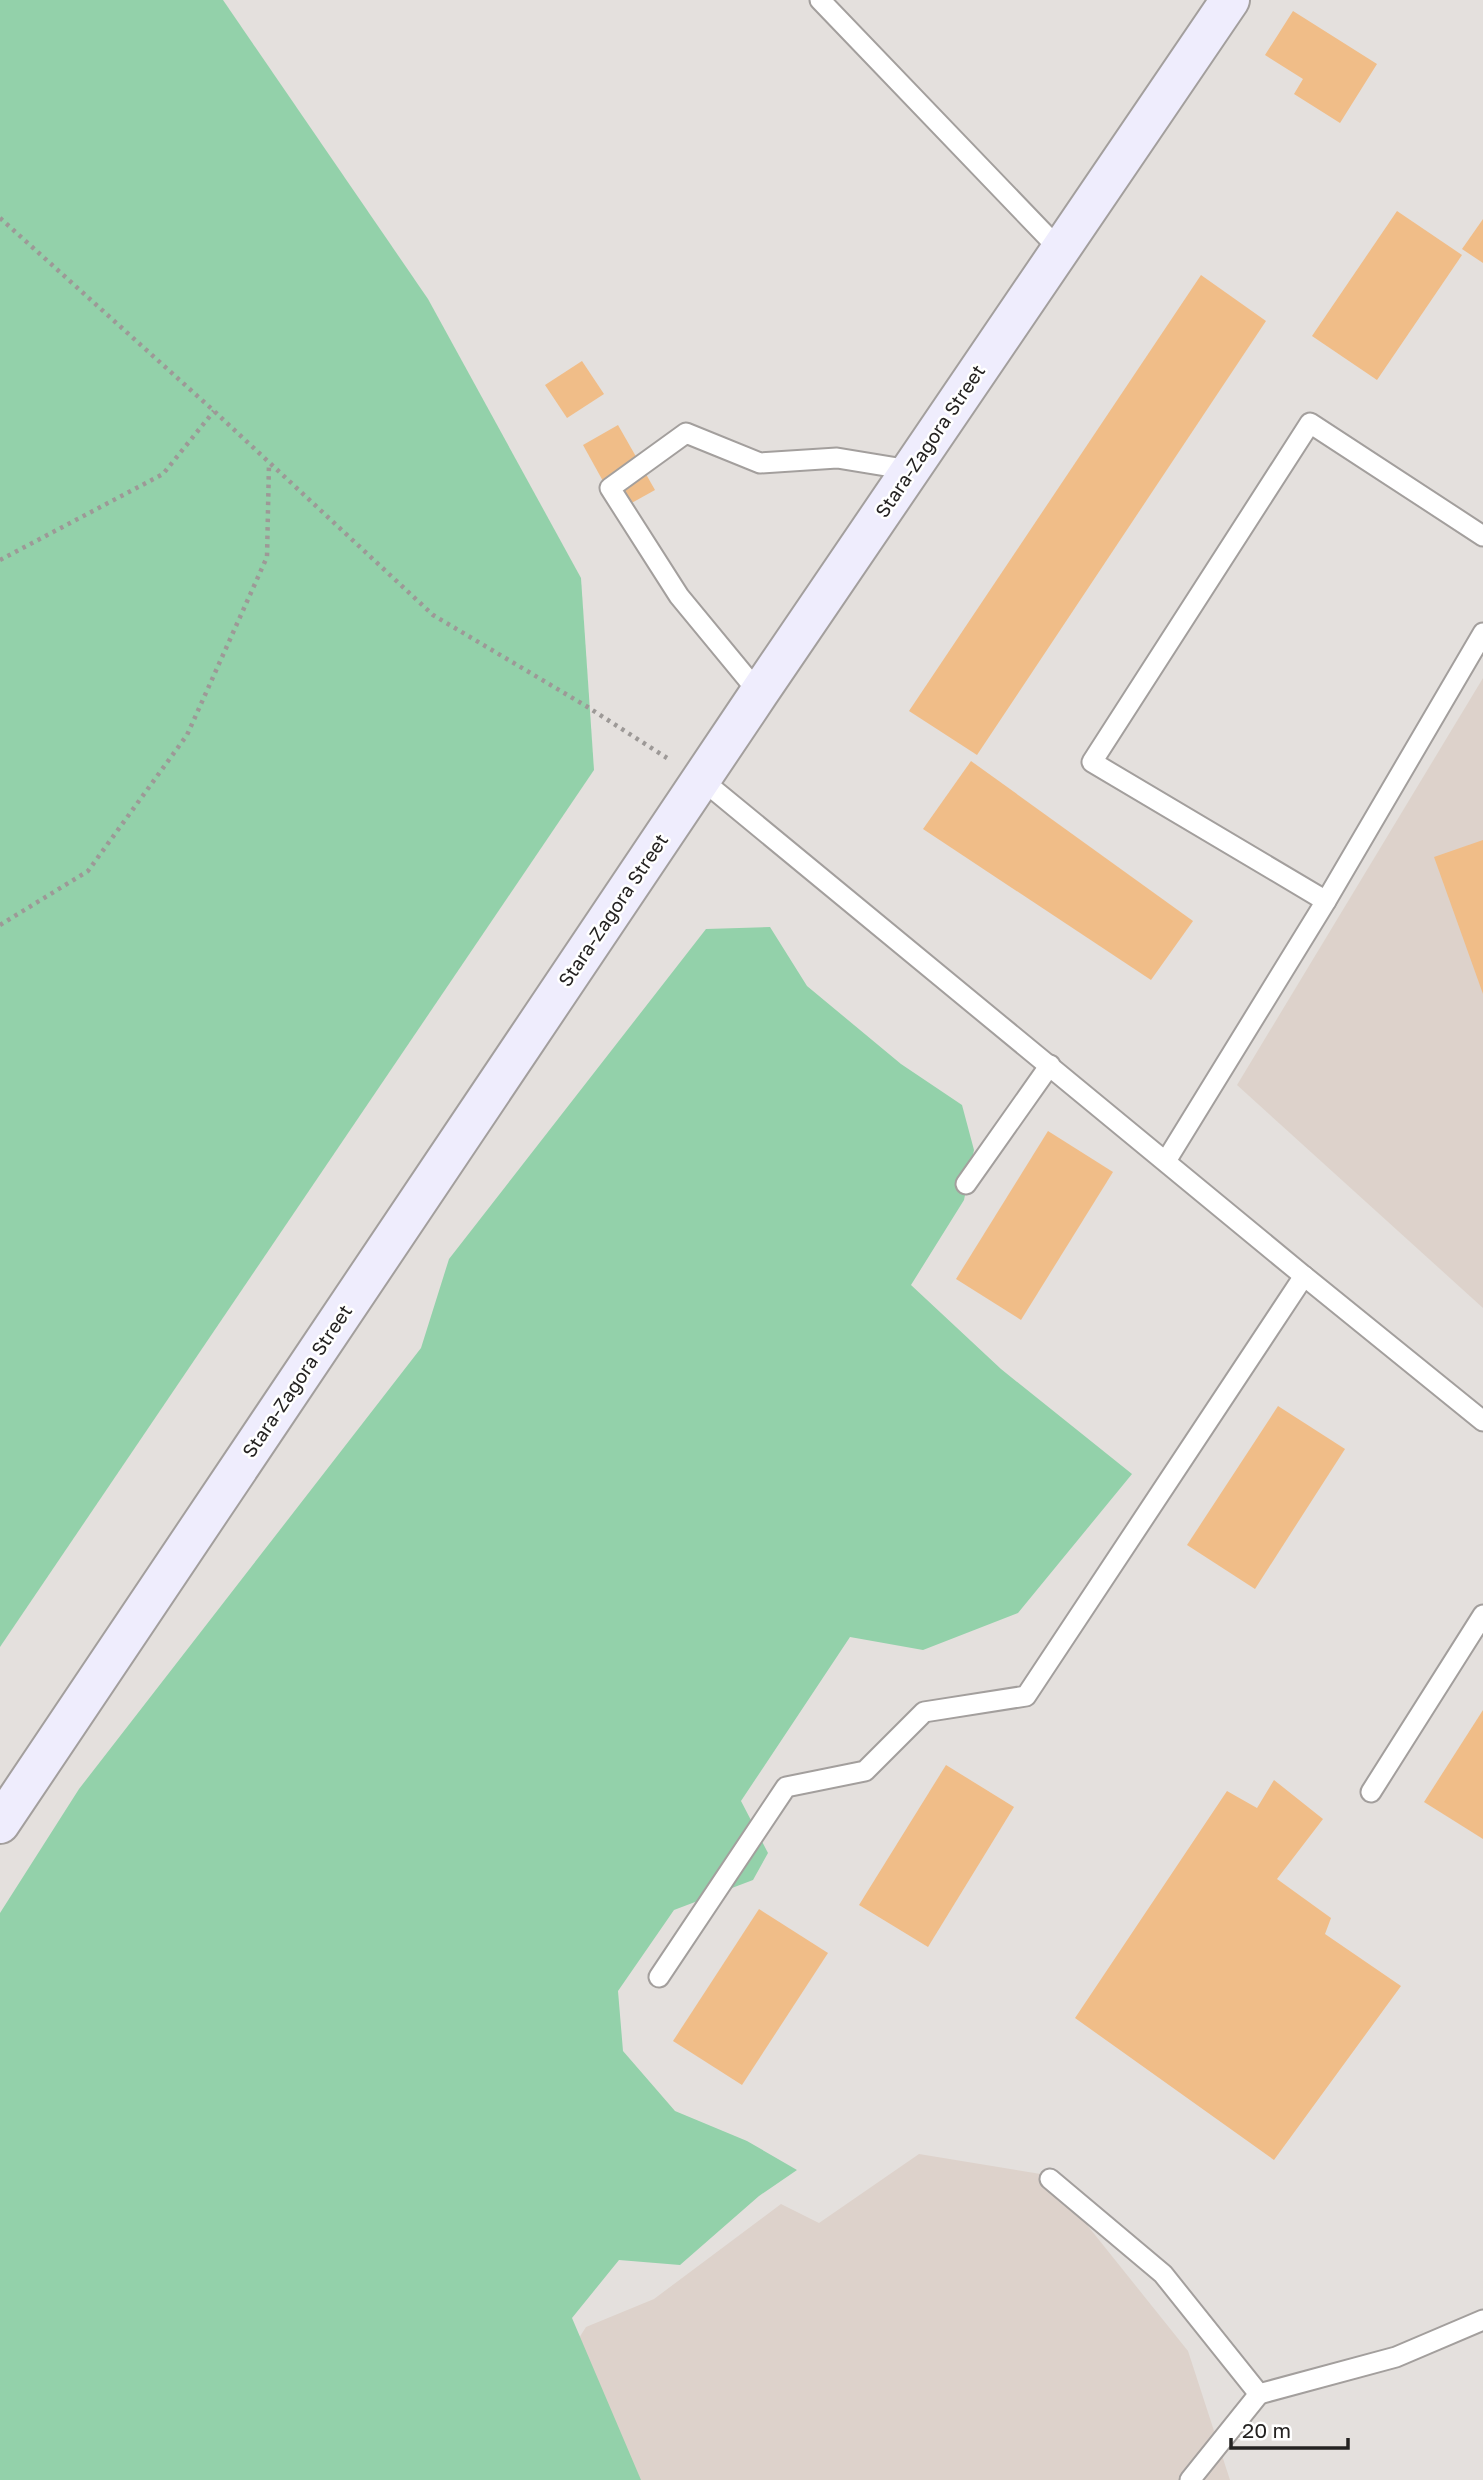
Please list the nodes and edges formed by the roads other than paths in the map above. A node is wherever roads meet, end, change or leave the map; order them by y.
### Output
1 (820, 0) edge
2 (1230, 0) edge
3 (1060, 250) junction
4 (910, 470) junction
5 (1483, 536) edge
6 (1483, 633) edge
7 (758, 693) junction
8 (701, 779) junction
9 (1326, 901) junction
10 (1049, 1065) junction
11 (1166, 1161) junction
12 (966, 1184) dead end
13 (1304, 1276) junction
14 (1483, 1420) edge
15 (1483, 1615) edge
16 (1371, 1792) dead end
17 (0, 1824) edge
18 (659, 1977) dead end
19 (1050, 2179) dead end
20 (1483, 2320) edge
21 (1259, 2394) junction
22 (1190, 2480) edge

1 - 3 lane
2 - 3 main road, Stara-Zagora Street
3 - 4 main road, Stara-Zagora Street
4 - 7 main road, Stara-Zagora Street
4 - 7 lane
5 - 9 lane
6 - 9 lane
7 - 8 main road, Stara-Zagora Street
8 - 10 lane
8 - 17 main road, Stara-Zagora Street
9 - 11 lane
10 - 11 lane
10 - 12 lane
11 - 13 lane
13 - 14 lane
13 - 18 lane
15 - 16 lane
19 - 21 lane
20 - 21 lane
21 - 22 lane

